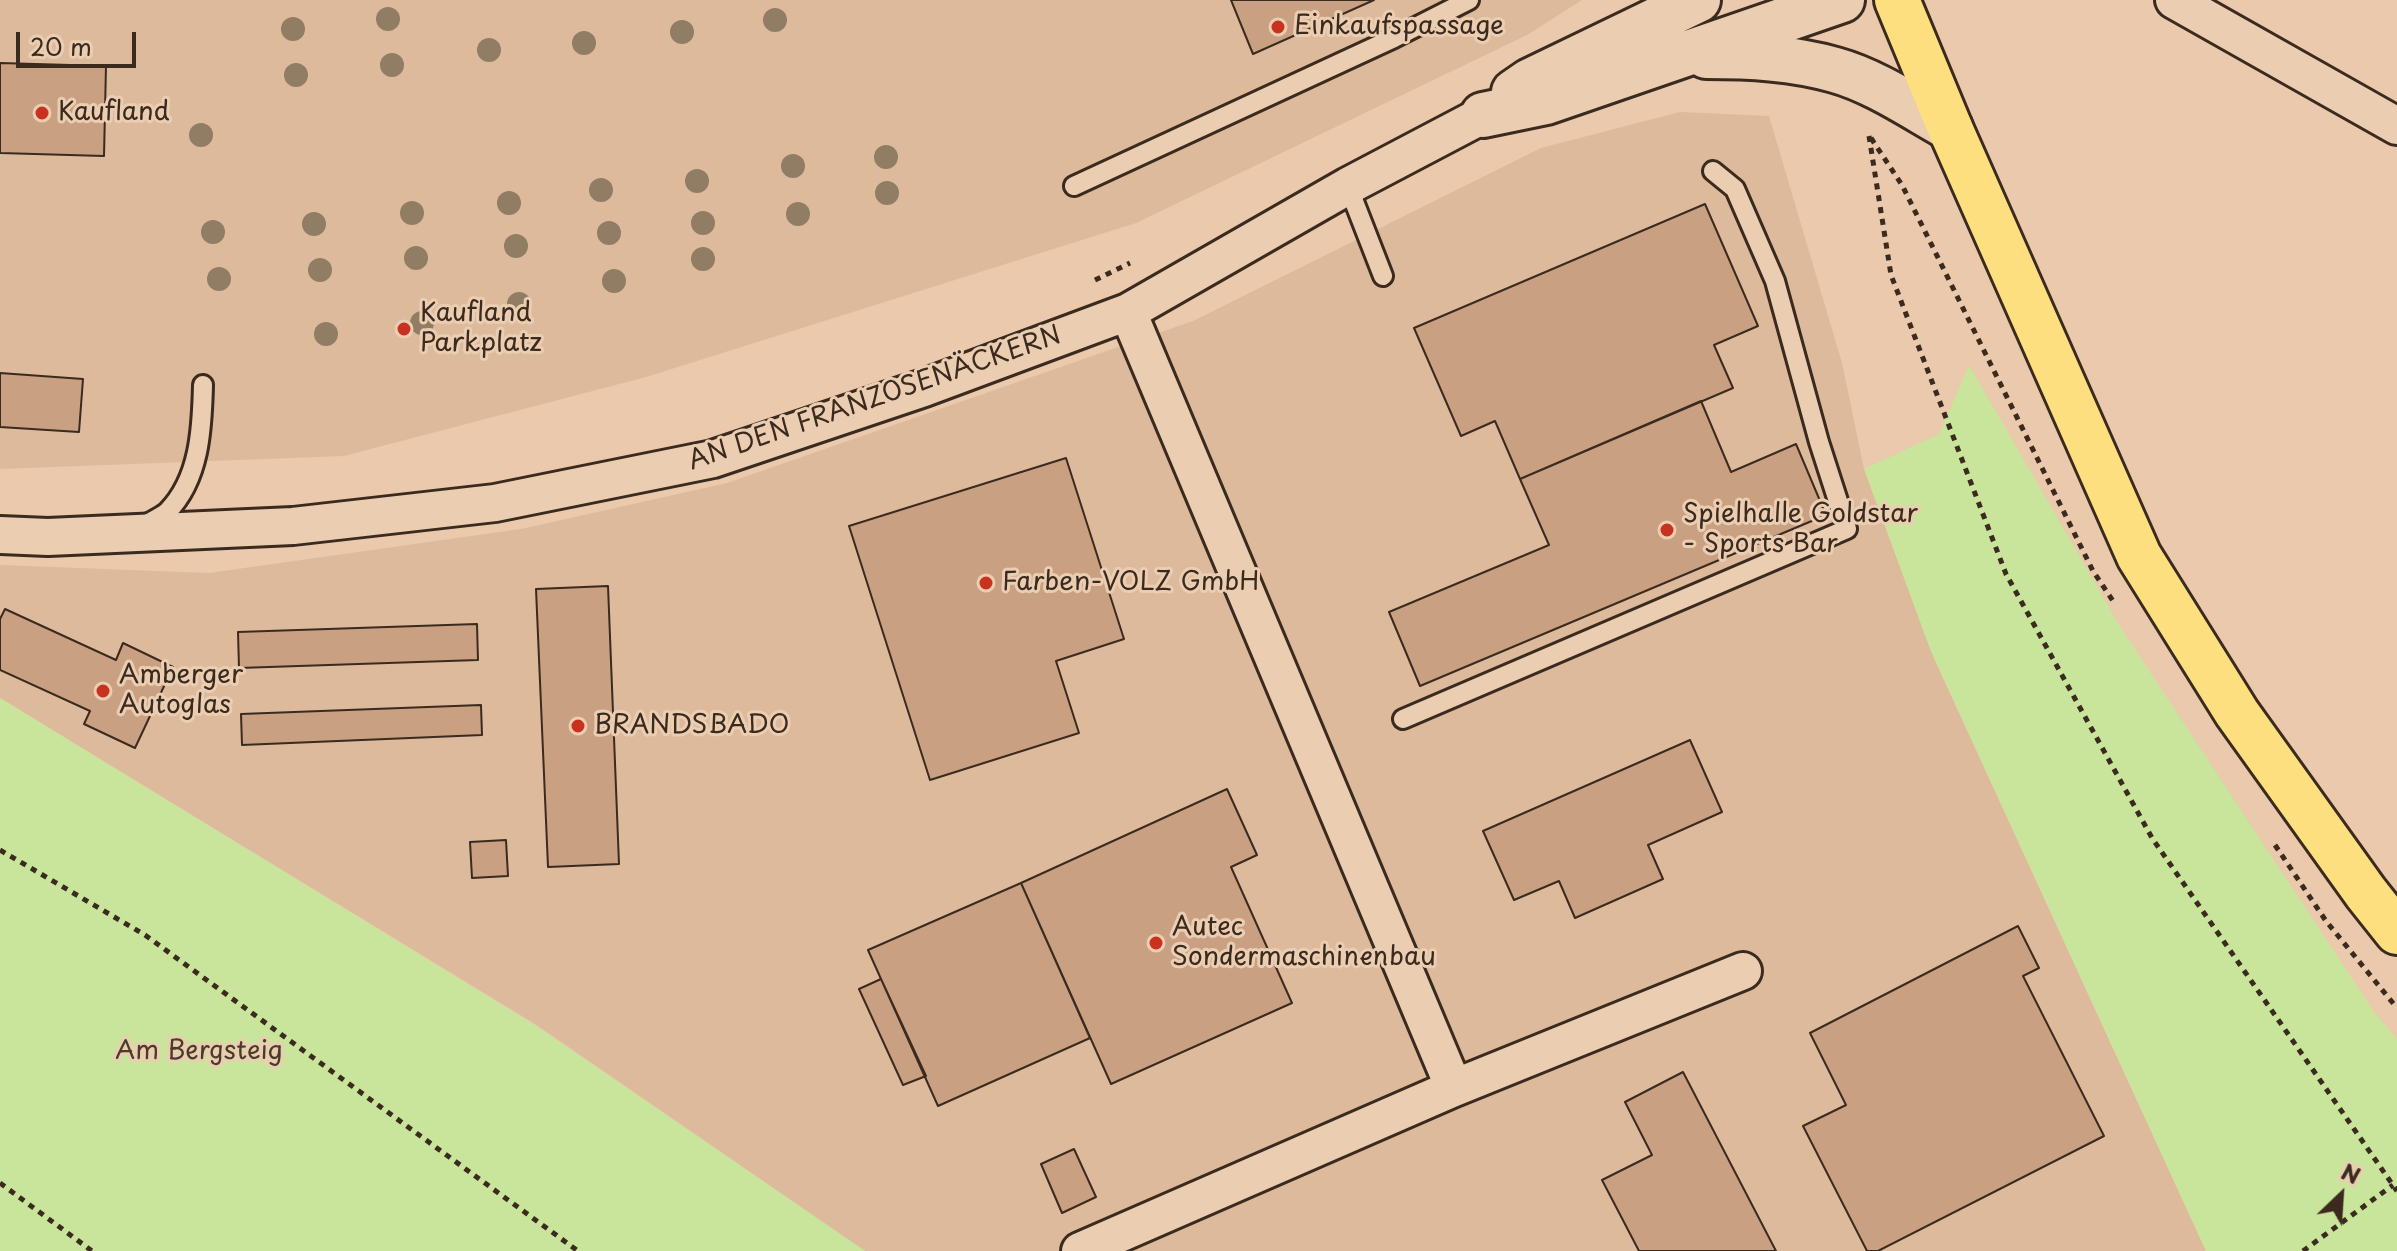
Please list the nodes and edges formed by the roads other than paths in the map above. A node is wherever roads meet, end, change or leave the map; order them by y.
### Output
1 (1469, 0) edge
2 (1698, 0) edge
3 (1842, 0) edge
4 (1897, 0) edge
5 (2174, 0) edge
6 (1684, 56) junction
7 (1483, 115) junction
8 (2397, 126) edge
9 (1950, 128) junction
10 (1713, 171) dead end
11 (1074, 186) dead end
12 (1348, 186) junction
13 (1383, 276) dead end
14 (1128, 312) junction
15 (203, 385) dead end
16 (131, 534) junction
17 (0, 535) edge
18 (1403, 719) dead end
19 (2397, 932) edge
20 (1743, 971) dead end
21 (1454, 1088) junction
22 (1080, 1251) edge

1 - 11 lane
2 - 7 street
3 - 6 street
4 - 9 main road
5 - 8 street
6 - 7 street
6 - 9 street
7 - 12 street, AN DEN FRANZOSENÄCKERN
9 - 19 main road
10 - 18 lane
12 - 13 lane
12 - 14 street, AN DEN FRANZOSENÄCKERN
14 - 16 street, AN DEN FRANZOSENÄCKERN
14 - 21 street
15 - 16 lane
16 - 17 street, AN DEN FRANZOSENÄCKERN
20 - 21 street
21 - 22 street

